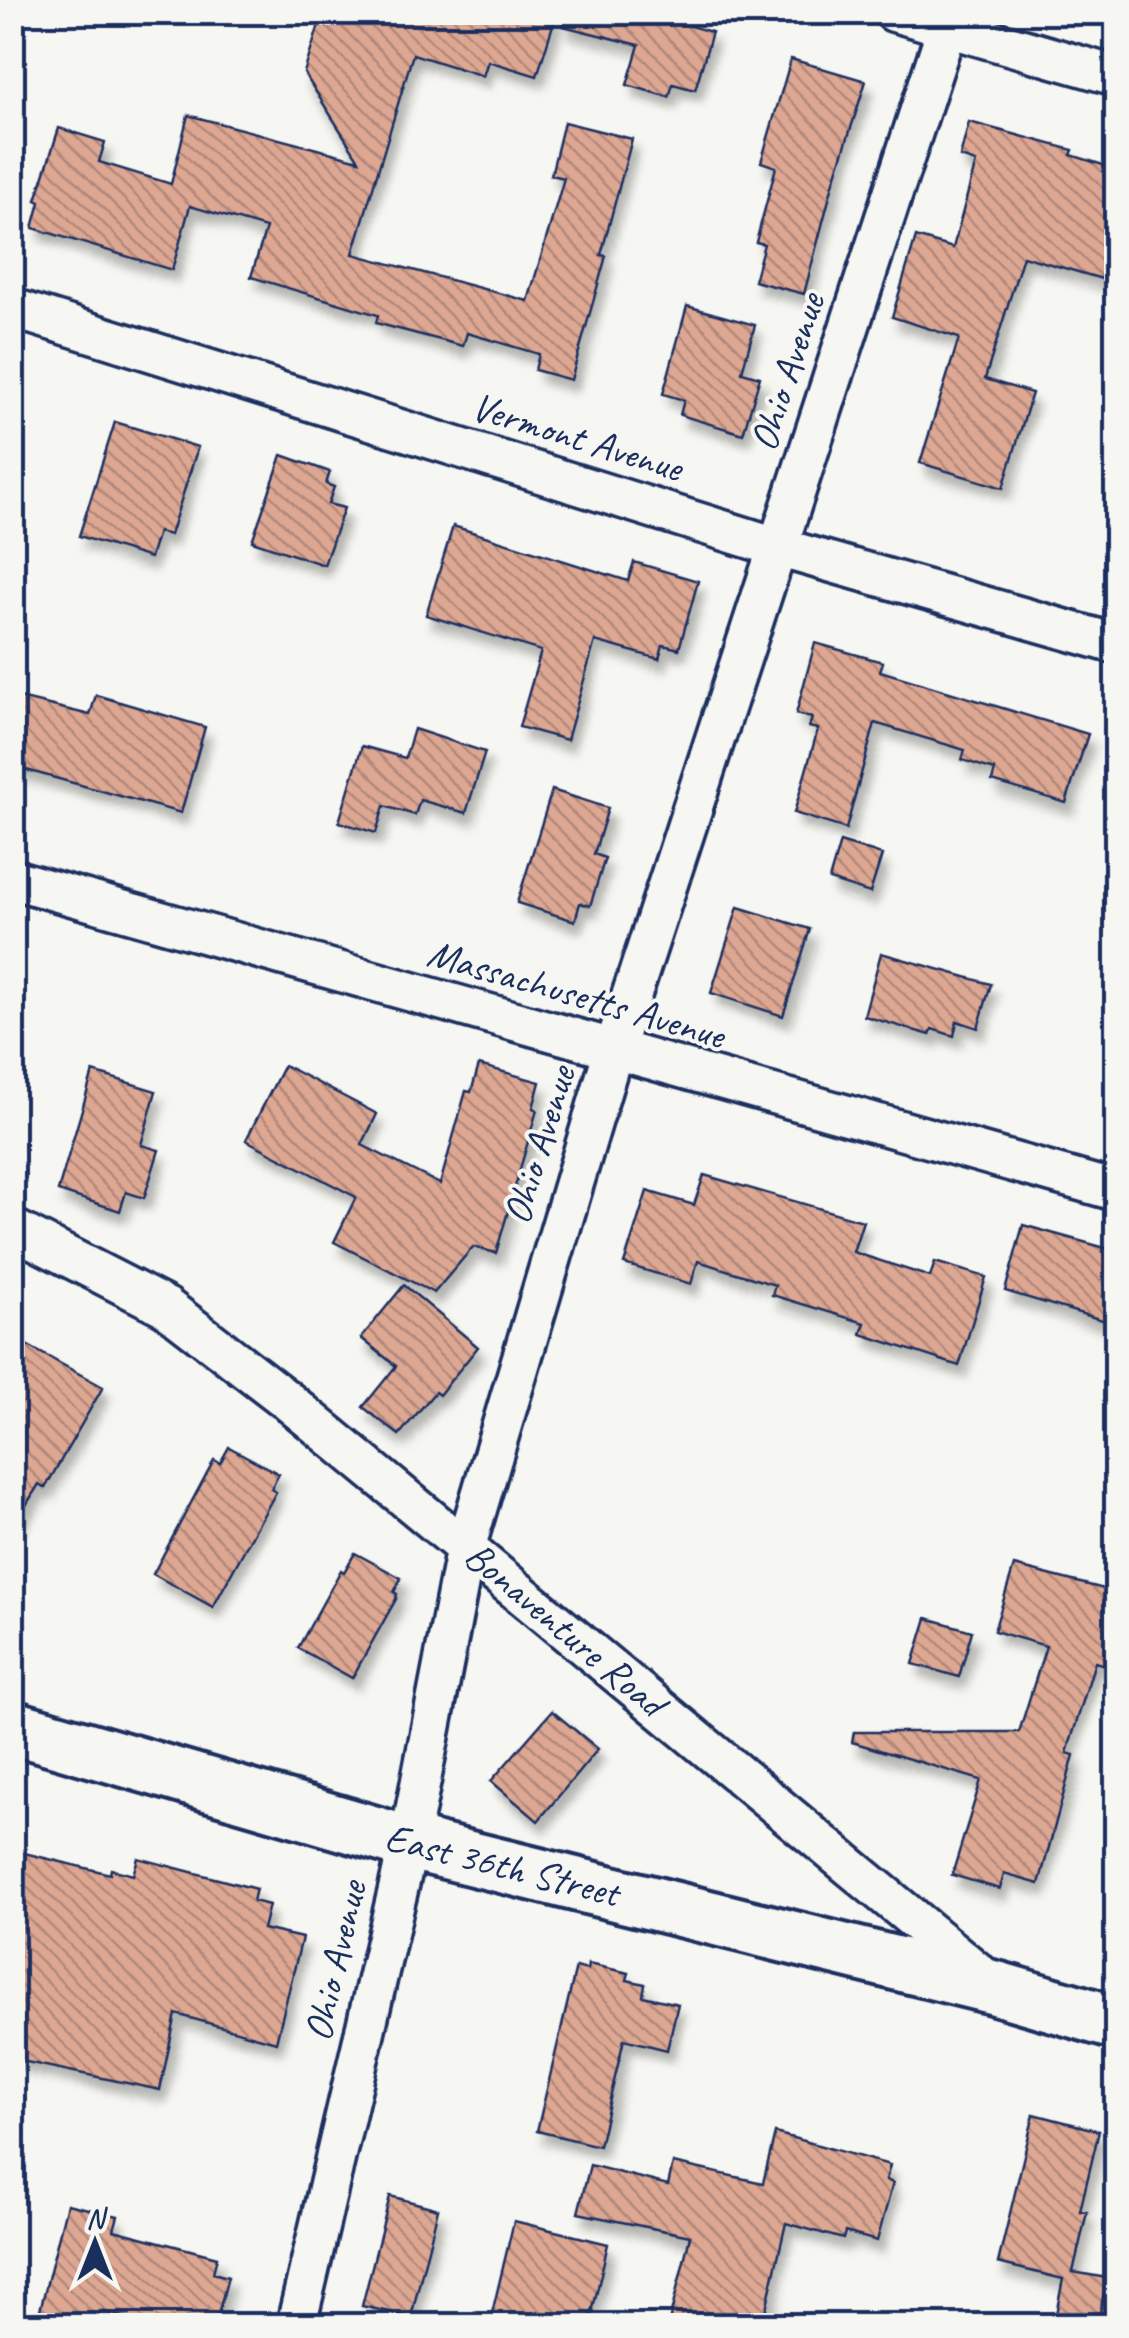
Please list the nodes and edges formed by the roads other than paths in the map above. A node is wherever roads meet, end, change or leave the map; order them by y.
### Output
1 (894, 12) edge
2 (950, 20) edge
3 (1116, 76) edge
4 (12, 308) edge
5 (778, 547) junction
6 (1116, 644) edge
7 (12, 880) edge
8 (613, 1052) junction
9 (1116, 1192) edge
10 (12, 1228) edge
11 (466, 1546) junction
12 (12, 1727) edge
13 (409, 1843) junction
14 (996, 1988) junction
15 (1114, 2013) edge
16 (296, 2326) edge

1 - 2 street
2 - 3 street
2 - 5 street, Ohio Avenue
4 - 5 street, Vermont Avenue
5 - 6 street, Vermont Avenue
5 - 8 street, Ohio Avenue
7 - 8 street, Massachusetts Avenue
8 - 9 street, Massachusetts Avenue
8 - 11 street, Ohio Avenue
10 - 11 street, Bonaventure Road
11 - 13 street, Ohio Avenue
11 - 14 street, Bonaventure Road
12 - 13 street, East 36th Street
13 - 14 street, East 36th Street
13 - 16 street, Ohio Avenue
14 - 15 street, Bonaventure Road

